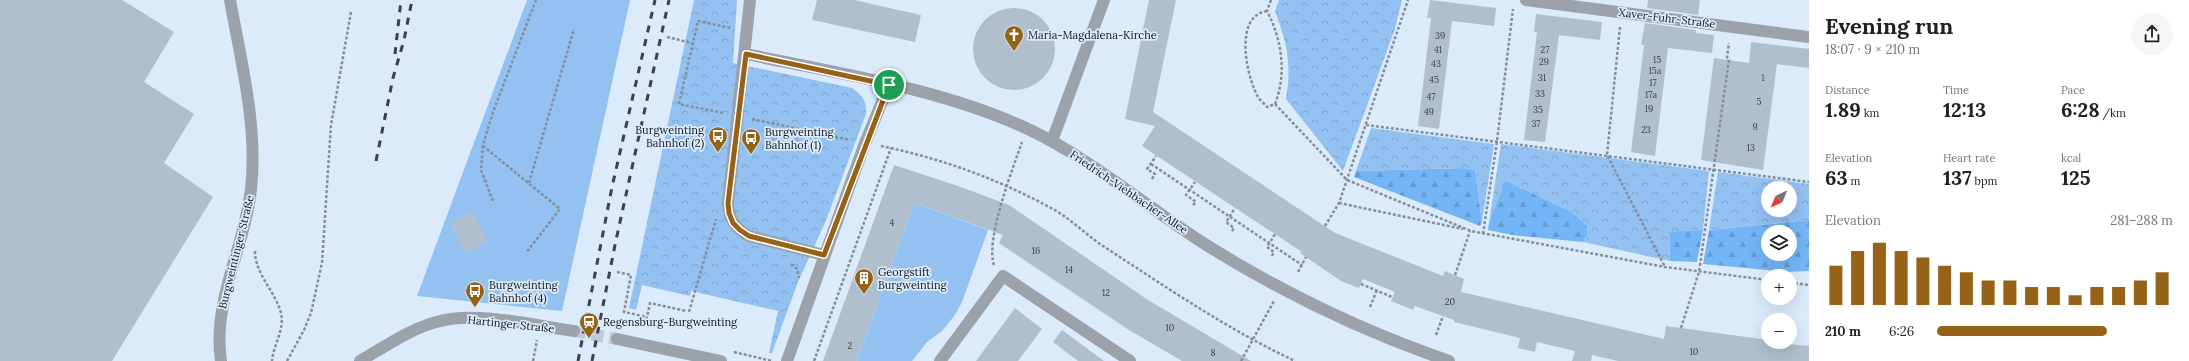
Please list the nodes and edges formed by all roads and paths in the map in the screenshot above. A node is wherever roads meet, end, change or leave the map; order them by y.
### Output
1 (230, 0) edge
2 (536, 0) edge
3 (750, 0) edge
4 (1104, 0) edge
5 (1271, 0) edge
6 (1408, 0) edge
7 (1526, 0) edge
8 (1513, 8) dead end
9 (1267, 11) junction
10 (351, 12) dead end
11 (1622, 12) junction
12 (1731, 27) junction
13 (574, 30) dead end
14 (747, 32) junction
15 (667, 37) dead end
16 (1809, 37) edge
17 (692, 43) junction
18 (746, 54) junction
19 (889, 85) junction
20 (1275, 104) junction
21 (738, 116) junction
22 (1366, 125) junction
23 (1027, 128) junction
24 (1052, 141) junction
25 (1497, 141) junction
26 (483, 145) junction
27 (891, 148) dead end
28 (1607, 155) junction
29 (1156, 156) dead end
30 (1151, 164) junction
31 (1714, 169) junction
32 (1152, 179) dead end
33 (1346, 180) junction
34 (1195, 182) dead end
35 (1809, 182) edge
36 (529, 183) junction
37 (1007, 186) junction
38 (1190, 190) junction
39 (493, 200) dead end
40 (1339, 203) junction
41 (1193, 205) dead end
42 (1235, 208) dead end
43 (716, 215) dead end
44 (1230, 217) junction
45 (716, 219) junction
46 (1325, 226) dead end
47 (719, 230) dead end
48 (1232, 231) dead end
49 (1471, 231) junction
50 (1275, 234) dead end
51 (1483, 234) junction
52 (1269, 243) junction
53 (526, 253) dead end
54 (824, 255) junction
55 (1272, 256) dead end
56 (1306, 257) dead end
57 (785, 258) dead end
58 (1302, 265) junction
59 (1665, 267) junction
60 (617, 272) dead end
61 (1298, 272) dead end
62 (1699, 272) junction
63 (1455, 275) dead end
64 (1003, 276) junction
65 (1761, 279) edge
66 (801, 283) dead end
67 (1361, 284) dead end
68 (1797, 284) edge
69 (1809, 285) edge
70 (1282, 287) junction
71 (1376, 290) junction
72 (1392, 297) dead end
73 (1370, 307) dead end
74 (1443, 316) dead end
75 (647, 317) junction
76 (628, 323) dead end
77 (1681, 328) dead end
78 (574, 331) tunnel mouth
79 (1436, 335) dead end
80 (617, 339) tunnel mouth
81 (1252, 341) junction
82 (774, 354) dead end
83 (534, 357) dead end
84 (221, 361) edge
85 (287, 361) edge
86 (360, 361) edge
87 (533, 361) edge
88 (721, 361) edge
89 (772, 361) edge
90 (787, 361) edge
91 (814, 361) edge
92 (940, 361) edge
93 (1130, 361) edge
94 (1241, 361) edge
95 (1296, 361) edge
96 (1449, 361) edge

1 - 84 street, Burgweintinger Straße
2 - 26 path
3 - 14 street
4 - 24 street
5 - 9 path
6 - 22 path
7 - 11 street, Xaver-Fuhr-Straße
8 - 25 path
9 - 20 path
9 - 20 path
10 - 85 path
11 - 12 street, Xaver-Fuhr-Straße
11 - 28 path
12 - 16 street, Xaver-Fuhr-Straße
12 - 31 path
13 - 36 path
14 - 17 path
14 - 18 street
15 - 17 path
17 - 21 path
18 - 19 street, Friedrich-Viehbacher-Allee
18 - 21 street
19 - 23 street, Friedrich-Viehbacher-Allee
19 - 54 street
20 - 33 path
21 - 54 street
22 - 25 path
22 - 33 path
23 - 24 street, Friedrich-Viehbacher-Allee
23 - 37 path
24 - 70 street, Friedrich-Viehbacher-Allee
25 - 28 path
25 - 51 path
26 - 36 path
26 - 39 path
27 - 91 path
28 - 31 path
28 - 59 path
29 - 30 path
30 - 32 path
30 - 38 path
31 - 35 path
31 - 62 path
33 - 40 path
33 - 49 path
34 - 38 path
36 - 53 path
37 - 64 path
37 - 81 path
38 - 41 path
38 - 44 path
40 - 46 path
40 - 49 path
42 - 44 path
43 - 45 path
44 - 48 path
44 - 52 path
45 - 47 path
45 - 75 path
49 - 51 path
49 - 63 path
50 - 52 path
51 - 59 path
52 - 55 path
52 - 58 path
54 - 90 street
56 - 58 path
57 - 66 path
58 - 61 path
59 - 62 path
60 - 75 path
62 - 65 path
62 - 77 path
64 - 92 street
64 - 93 street
67 - 71 path
68 - 69 path
70 - 81 path
70 - 96 street, Friedrich-Viehbacher-Allee
71 - 72 path
71 - 73 path
74 - 79 path
75 - 76 path
78 - 86 street, Hartinger Straße
80 - 88 street
81 - 94 path
81 - 95 path
82 - 89 path
83 - 87 path

